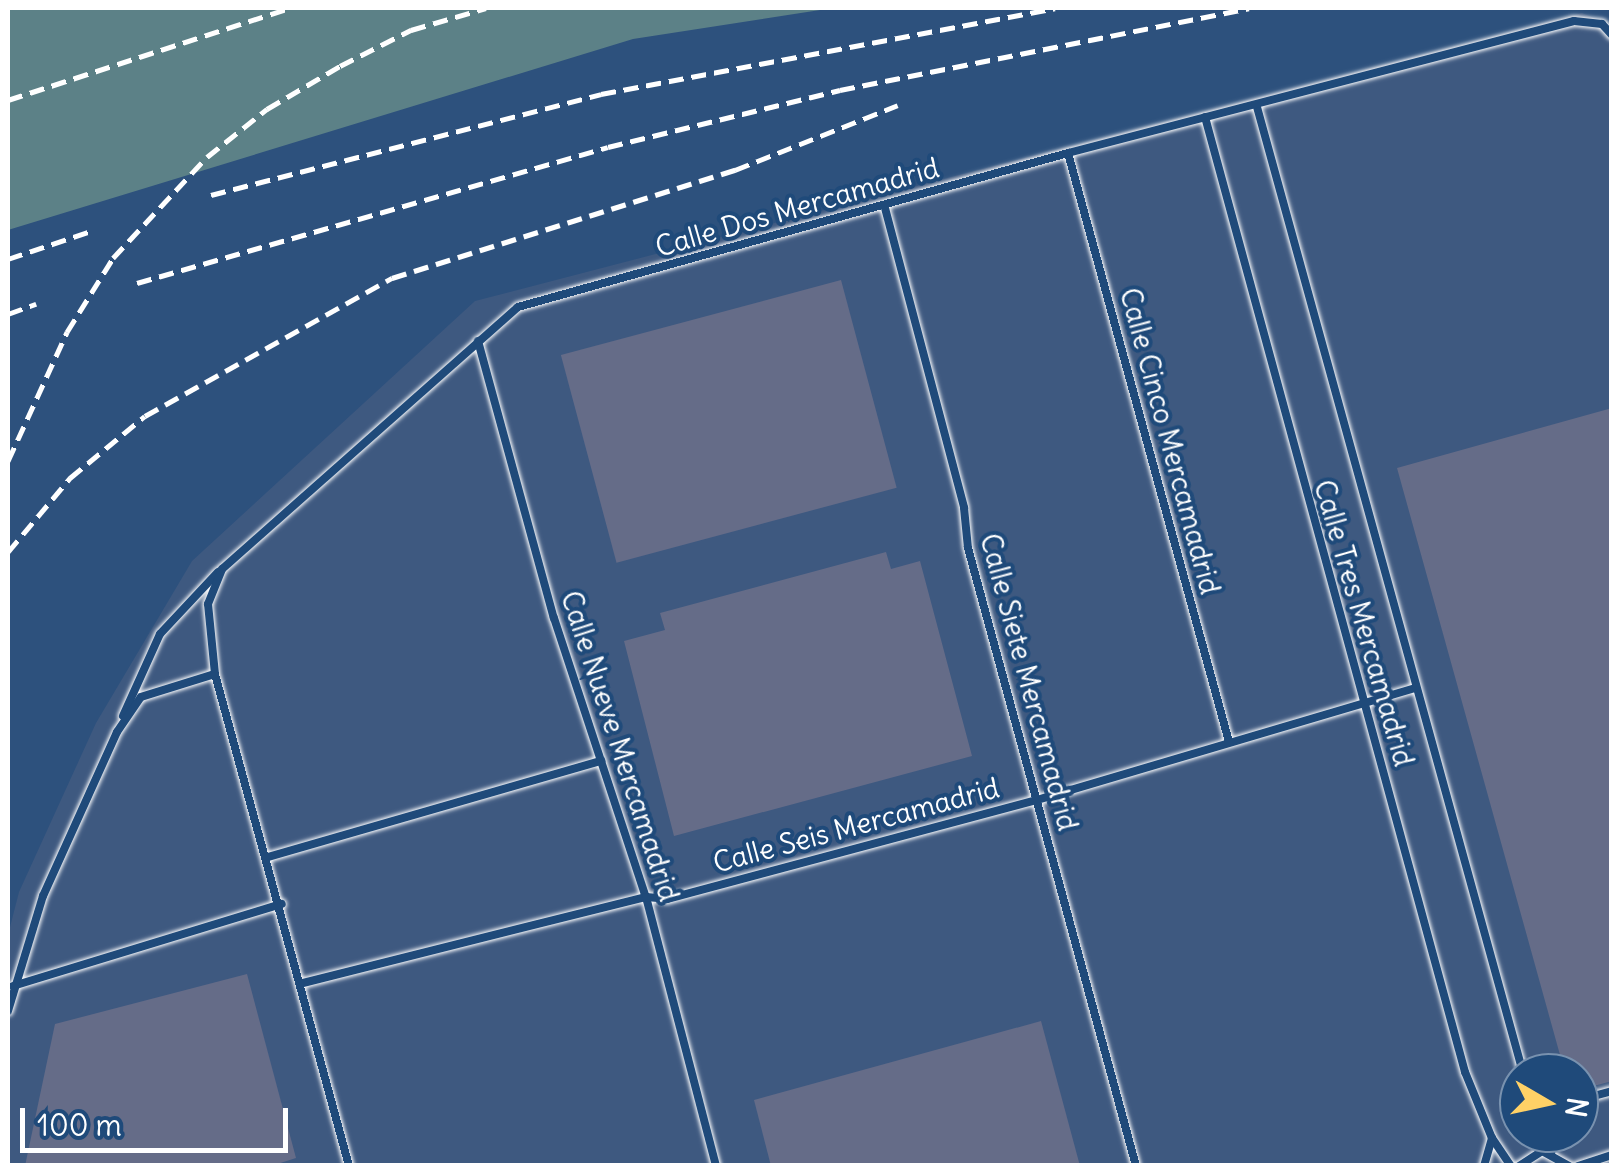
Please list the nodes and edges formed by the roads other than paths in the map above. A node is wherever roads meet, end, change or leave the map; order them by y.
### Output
1 (1612, 35) edge
2 (1257, 107) junction
3 (1206, 117) junction
4 (1068, 153) junction
5 (886, 208) junction
6 (478, 342) junction
7 (222, 569) junction
8 (215, 674) junction
9 (1416, 688) junction
10 (1363, 703) junction
11 (117, 732) junction
12 (1229, 742) junction
13 (601, 761) junction
14 (1037, 800) junction
15 (268, 858) junction
16 (646, 897) junction
17 (282, 904) junction
18 (303, 984) junction
19 (13, 986) junction
20 (8, 1011) edge
21 (1516, 1053) edge
22 (1492, 1138) junction
23 (1612, 1155) edge
24 (349, 1166) edge
25 (716, 1166) edge
26 (1136, 1166) edge
27 (1484, 1166) edge
28 (1511, 1166) edge
29 (1578, 1166) edge

1 - 2 lane, Calle Dos Mercamadrid
2 - 3 lane, Calle Dos Mercamadrid
2 - 9 lane, Calle Tres Mercamadrid
3 - 4 lane, Calle Dos Mercamadrid
3 - 10 lane, Calle Tres Mercamadrid
4 - 5 lane, Calle Dos Mercamadrid
4 - 12 lane, Calle Cinco Mercamadrid
5 - 6 lane, Calle Dos Mercamadrid
5 - 14 lane, Calle Siete Mercamadrid
6 - 7 lane, Calle Dos Mercamadrid
6 - 13 lane, Calle Nueve Mercamadrid
7 - 8 lane
7 - 11 lane, Calle Dos Mercamadrid
8 - 11 lane
8 - 15 lane
9 - 10 lane, Calle Seis Mercamadrid
9 - 21 lane, Calle Tres Mercamadrid
10 - 12 lane, Calle Seis Mercamadrid
10 - 22 lane, Calle Tres Mercamadrid
11 - 19 lane
12 - 14 lane, Calle Seis Mercamadrid
13 - 15 lane
13 - 16 lane, Calle Nueve Mercamadrid
14 - 16 lane, Calle Seis Mercamadrid
14 - 26 lane, Calle Siete Mercamadrid
15 - 17 lane
16 - 18 lane, Calle Seis Mercamadrid
16 - 25 lane, Calle Nueve Mercamadrid
17 - 18 lane
17 - 19 lane
18 - 24 lane
19 - 20 lane
22 - 27 lane
22 - 28 lane, Calle Tres Mercamadrid
23 - 29 lane

